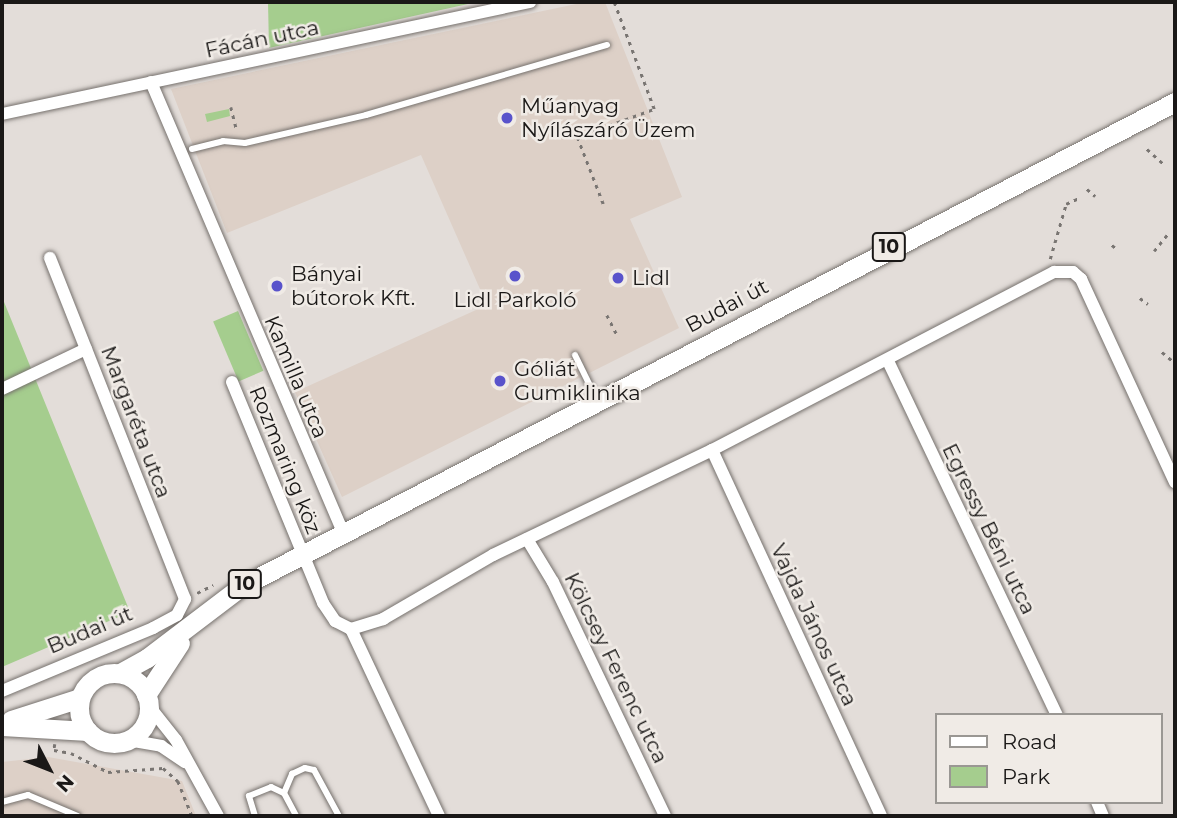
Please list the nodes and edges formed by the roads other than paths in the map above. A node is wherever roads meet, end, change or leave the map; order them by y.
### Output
1 (530, 2) edge
2 (607, 45) dead end
3 (151, 82) junction
4 (1175, 102) edge
5 (2, 114) edge
6 (192, 149) dead end
7 (51, 258) dead end
8 (86, 349) junction
9 (575, 355) dead end
10 (888, 361) junction
11 (232, 382) dead end
12 (2, 389) edge
13 (597, 400) junction
14 (712, 450) junction
15 (1175, 482) edge
16 (343, 533) junction
17 (527, 539) junction
18 (302, 554) junction
19 (185, 599) joint
20 (193, 625) junction
21 (351, 629) junction
22 (120, 673) junction
23 (2, 691) edge
24 (80, 698) junction
25 (148, 700) junction
26 (1056, 713) edge
27 (2, 724) edge
28 (88, 731) junction
29 (128, 740) junction
30 (192, 770) junction
31 (284, 793) junction
32 (2, 802) edge
33 (78, 816) edge
34 (216, 816) edge
35 (255, 816) edge
36 (296, 816) edge
37 (339, 816) edge
38 (439, 816) edge
39 (665, 816) edge
40 (881, 816) edge

1 - 3 street, Fácán utca
2 - 6 lane
3 - 5 street, Fácán utca
3 - 16 street, Kamilla utca
4 - 13 main road, Budai út / 10
7 - 8 street, Margaréta utca
8 - 12 street
8 - 19 street, Margaréta utca
9 - 13 lane
10 - 14 street
10 - 15 street
10 - 26 street, Egressy Béni utca
11 - 18 street, Rozmaring köz
13 - 16 main road, Budai út / 10
14 - 17 street
14 - 40 street, Vajda János utca
16 - 18 main road, Budai út / 10
17 - 21 street
17 - 39 street, Kölcsey Ferenc utca
18 - 20 main road, Budai út / 10
18 - 21 street
19 - 23 street, Budai út
20 - 22 main road, 10
20 - 25 main road, 10
21 - 38 street
22 - 24 main road, 10
22 - 25 main road
24 - 27 main road, 10
24 - 28 main road
25 - 29 main road, 10
25 - 30 street
27 - 28 main road, 10
28 - 29 main road, 10
29 - 30 street
30 - 34 street
31 - 35 lane
31 - 36 lane
31 - 37 lane
32 - 33 lane

